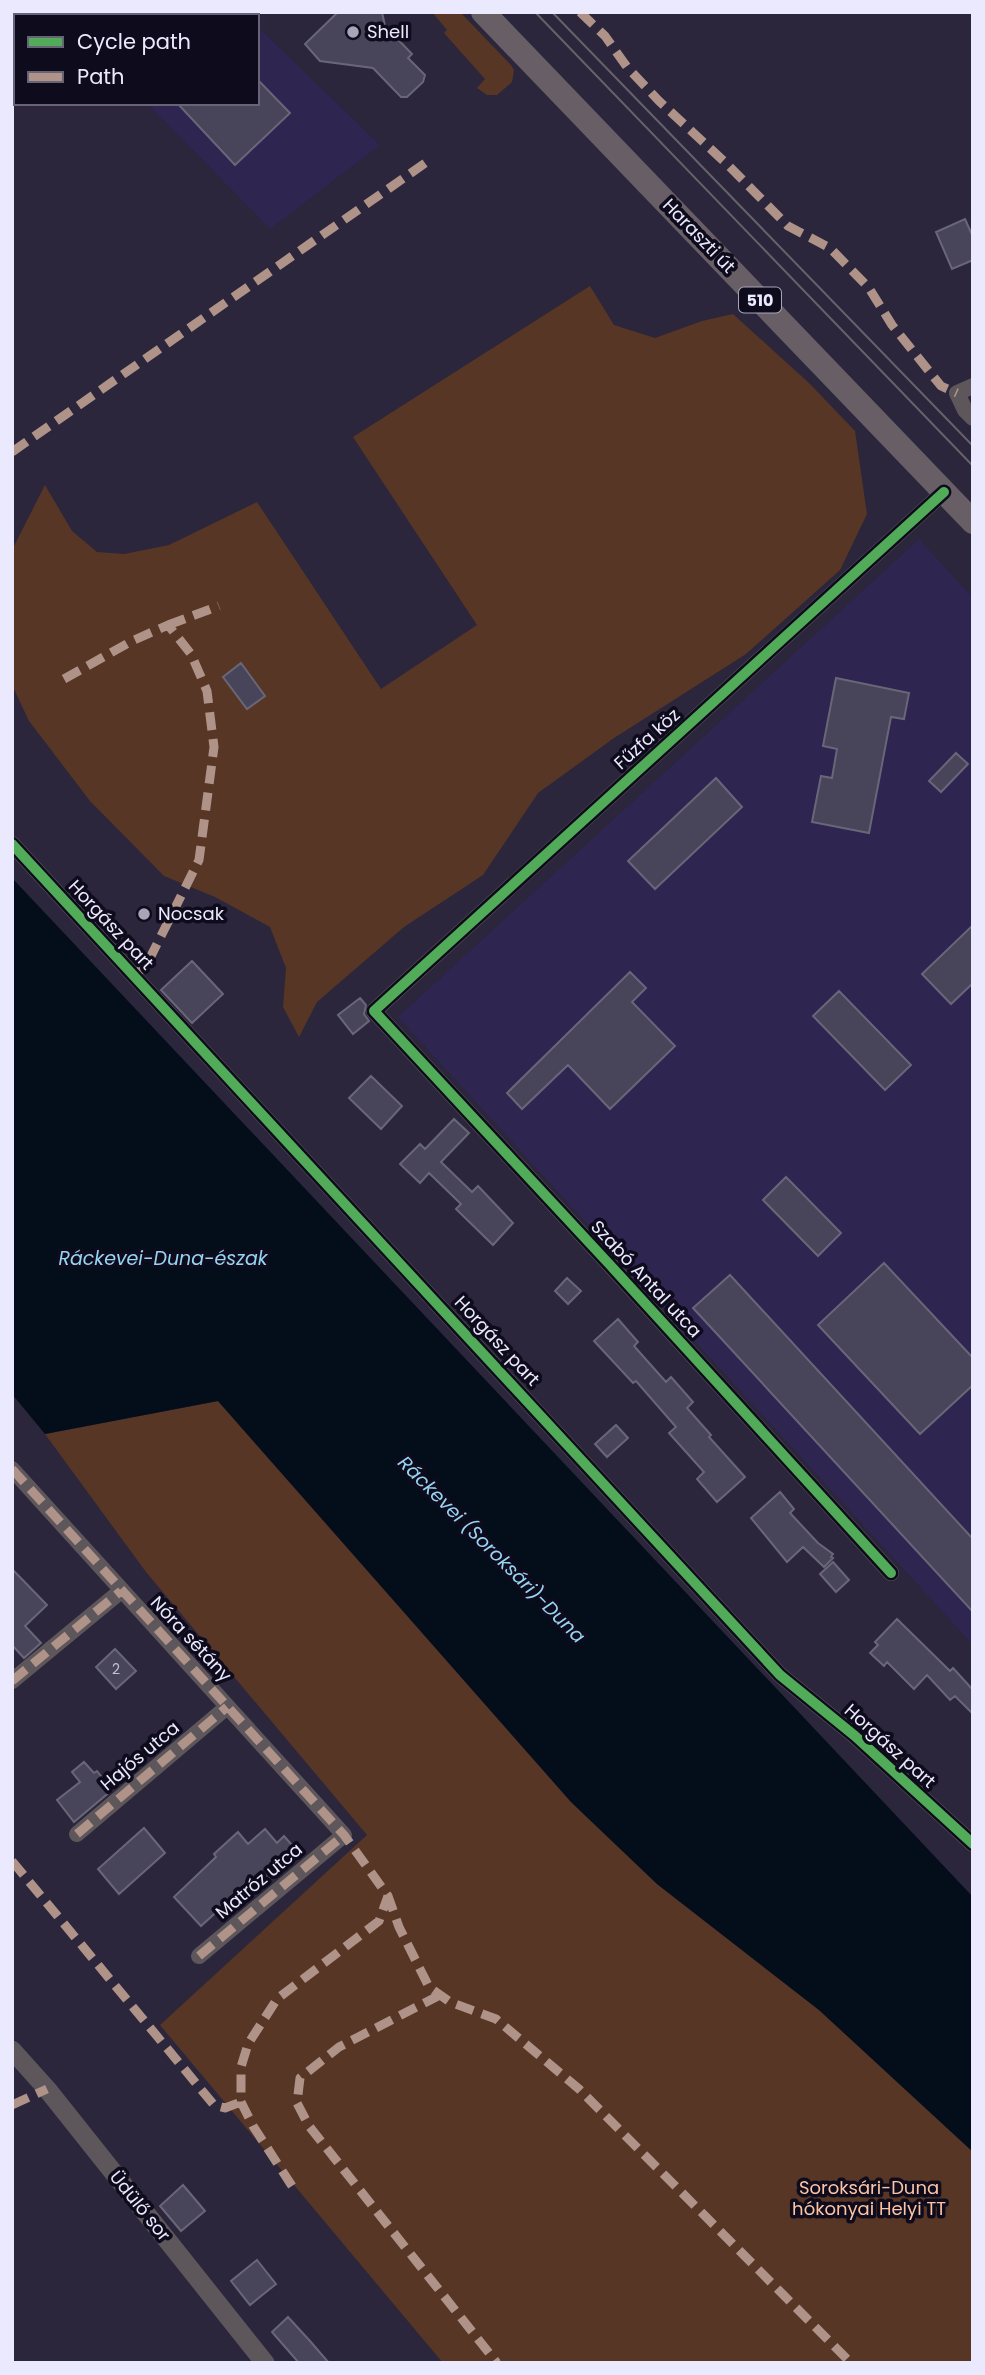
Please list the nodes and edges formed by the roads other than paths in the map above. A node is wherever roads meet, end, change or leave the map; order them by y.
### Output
1 (483, 12) edge
2 (973, 386) edge
3 (969, 414) edge
4 (944, 492) junction
5 (973, 522) edge
6 (12, 844) edge
7 (374, 1011) joint
8 (12, 1469) edge
9 (891, 1573) dead end
10 (121, 1591) junction
11 (12, 1681) edge
12 (227, 1707) junction
13 (77, 1834) dead end
14 (344, 1835) joint
15 (973, 1844) edge
16 (199, 1956) dead end
17 (12, 2050) edge
18 (265, 2363) edge

1 - 4 main road, Haraszti út / 510
2 - 3 street
4 - 5 main road, Haraszti út / 510
4 - 7 street, Fűzfa köz
6 - 15 street, Horgász part
7 - 9 street, Szabó Antal utca
8 - 10 street, Nóra sétány
10 - 11 street
10 - 12 street, Nóra sétány
12 - 13 street, Hajós utca
12 - 14 street, Nóra sétány
14 - 16 street, Matróz utca
17 - 18 street, Üdülő sor

